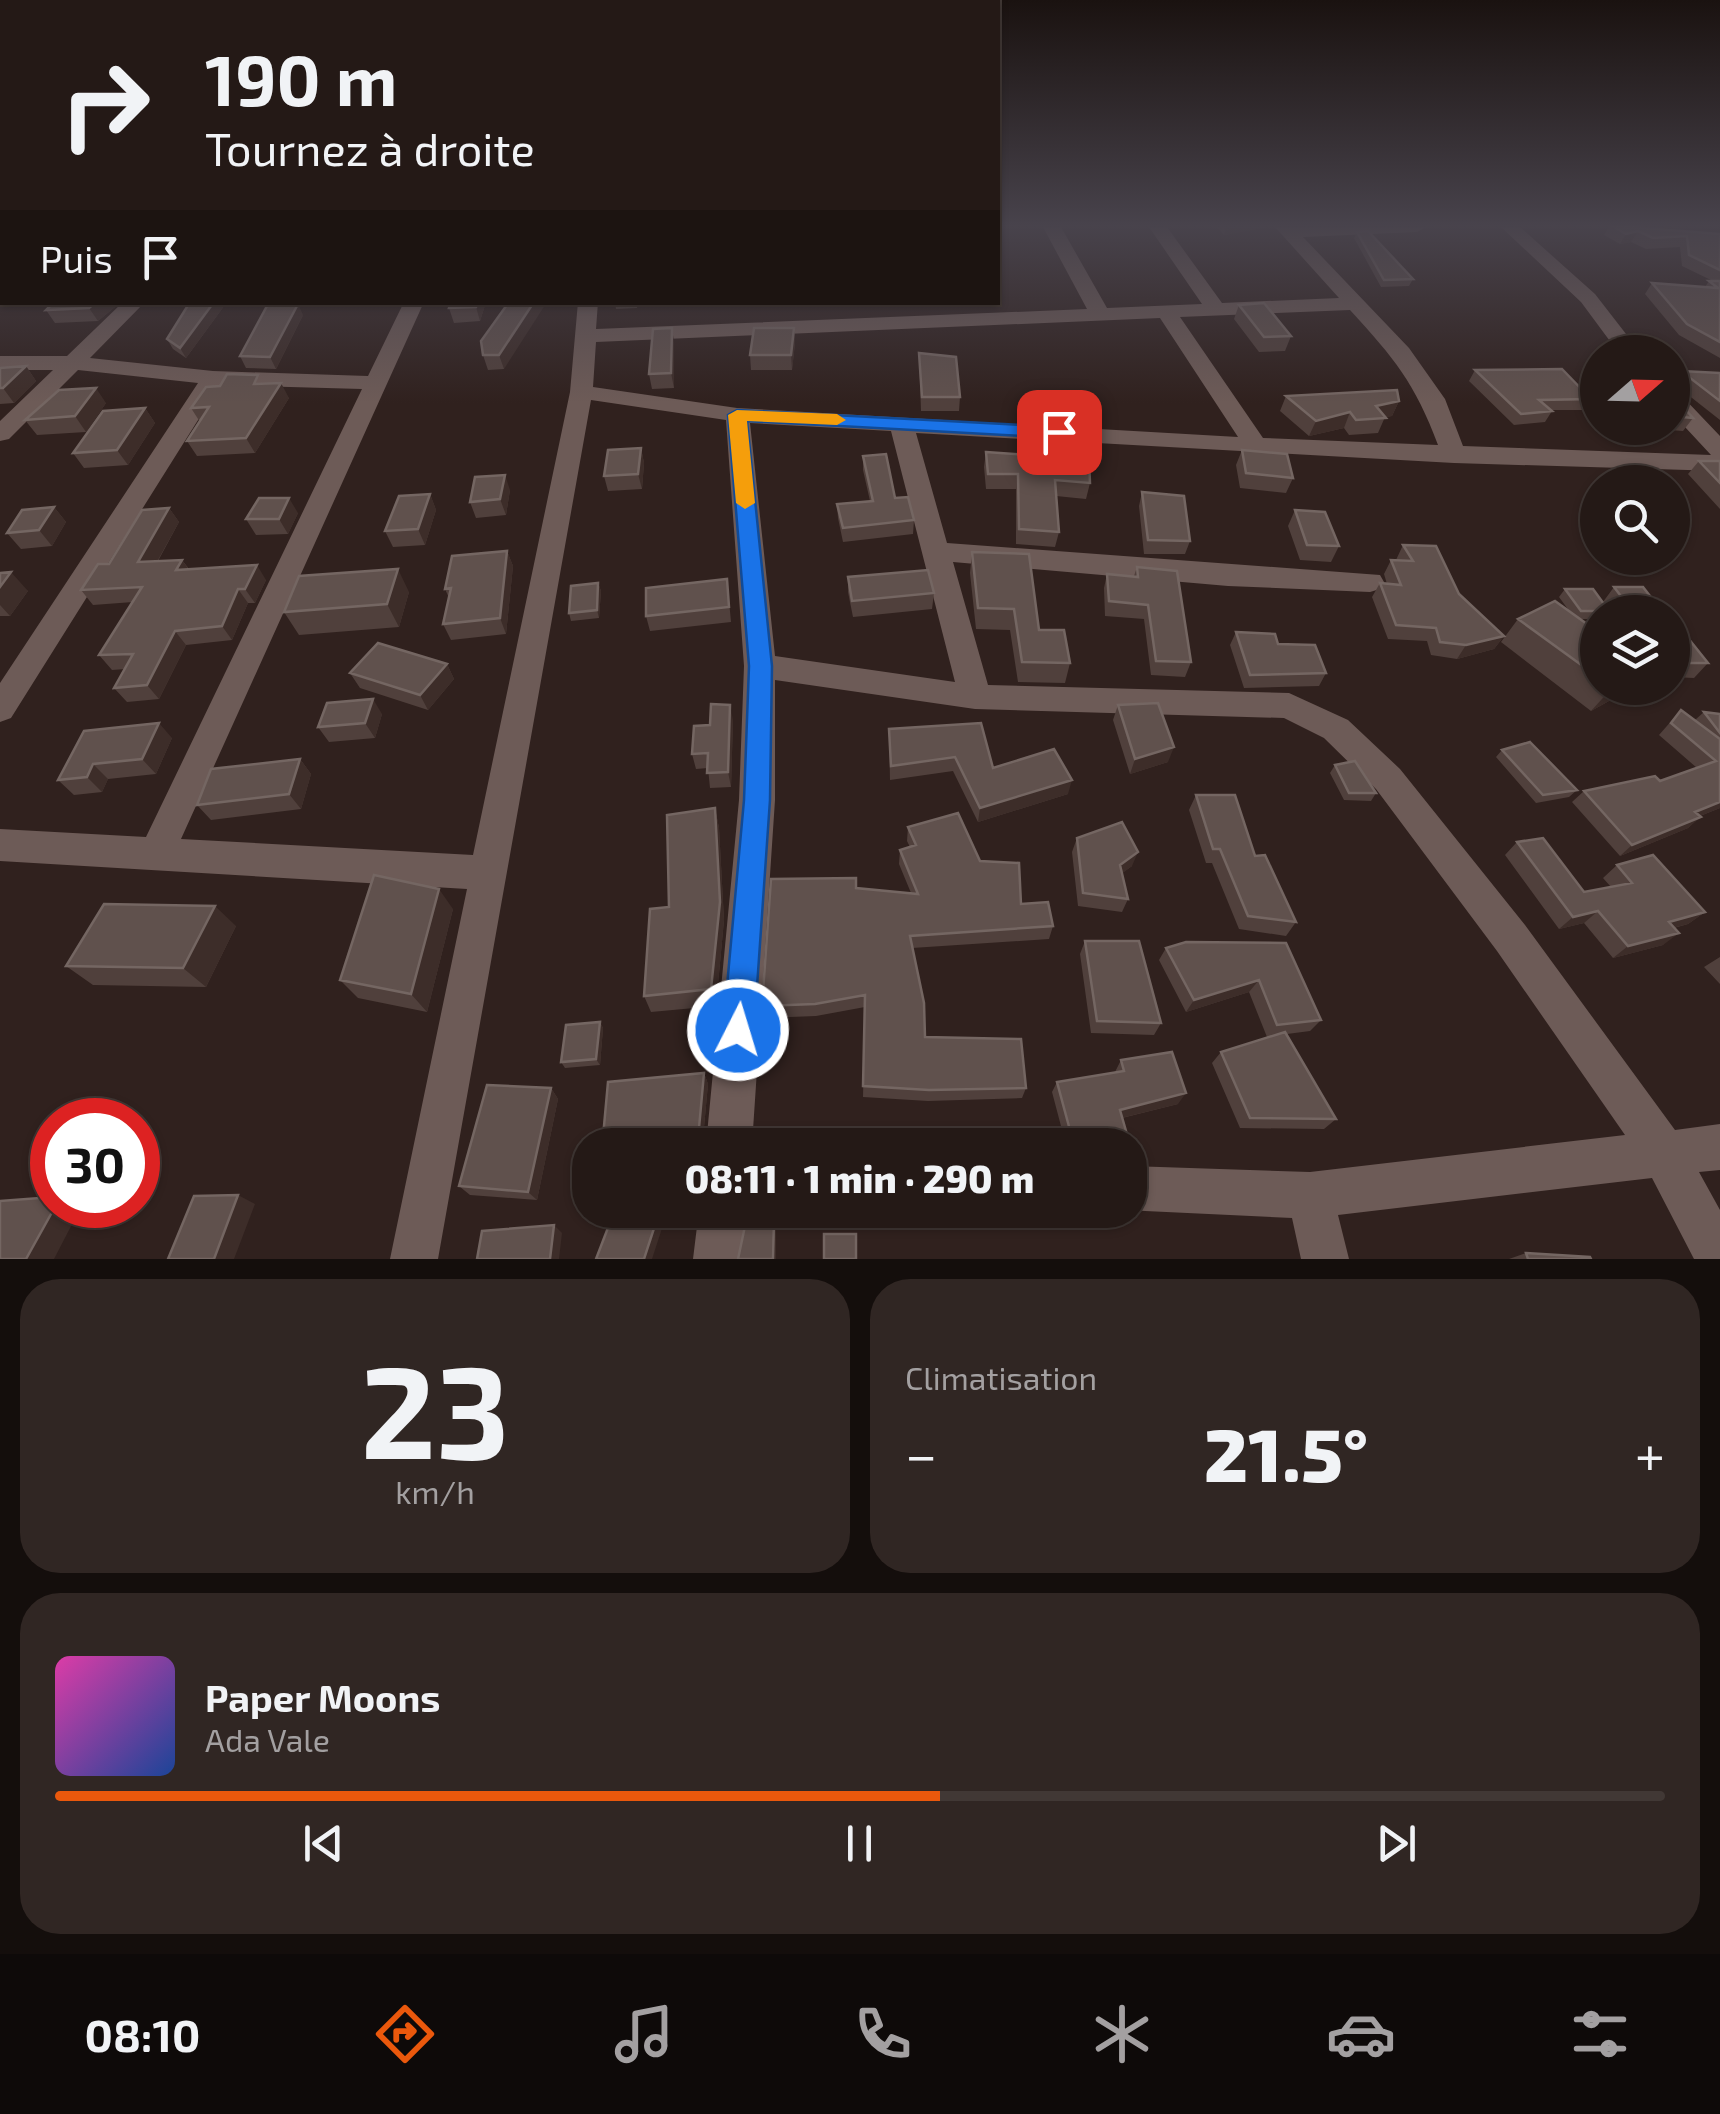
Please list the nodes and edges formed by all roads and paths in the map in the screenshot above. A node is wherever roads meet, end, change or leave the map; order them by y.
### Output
1 (1085, 286) edge
2 (1199, 286) edge
3 (1336, 286) edge
4 (1575, 286) edge
5 (1352, 304) junction
6 (132, 305) edge
7 (413, 305) edge
8 (1216, 310) junction
9 (1166, 312) junction
10 (1101, 314) junction
11 (586, 319) edge
12 (1616, 335) edge
13 (0, 363) edge
14 (70, 363) junction
15 (213, 378) junction
16 (376, 384) junction
17 (581, 392) junction
18 (737, 415) junction
19 (1690, 418) edge
20 (901, 422) junction
21 (0, 434) edge
22 (1256, 445) junction
23 (1720, 450) edge
24 (1454, 454) junction
25 (1720, 463) edge
26 (937, 551) junction
27 (1370, 582) dead end
28 (760, 666) junction
29 (975, 697) junction
30 (0, 709) edge
31 (0, 845) edge
32 (156, 854) junction
33 (490, 874) junction
34 (730, 1128) edge
35 (1720, 1147) edge
36 (1664, 1153) junction
37 (1147, 1190) edge
38 (1310, 1195) junction
39 (720, 1228) edge
40 (414, 1259) edge
41 (717, 1259) edge
42 (1325, 1259) edge
43 (1720, 1259) edge

1 - 10 street
2 - 8 street
3 - 5 street
4 - 12 street
5 - 8 street
5 - 24 street
6 - 14 street
7 - 16 street
8 - 9 street
9 - 10 street
9 - 22 street
10 - 11 street
11 - 17 street
13 - 14 street
14 - 15 street
14 - 21 street
15 - 16 street
15 - 30 street
16 - 32 street
17 - 18 street
17 - 33 street
18 - 20 street
18 - 28 street
19 - 23 street
20 - 22 street
20 - 26 street
22 - 24 street
24 - 25 street
26 - 27 street
26 - 29 street
28 - 29 street
28 - 34 street
29 - 36 street
31 - 32 street
32 - 33 street
33 - 40 street
35 - 36 street
36 - 38 street
36 - 43 street
37 - 38 street
38 - 42 street
39 - 41 street

